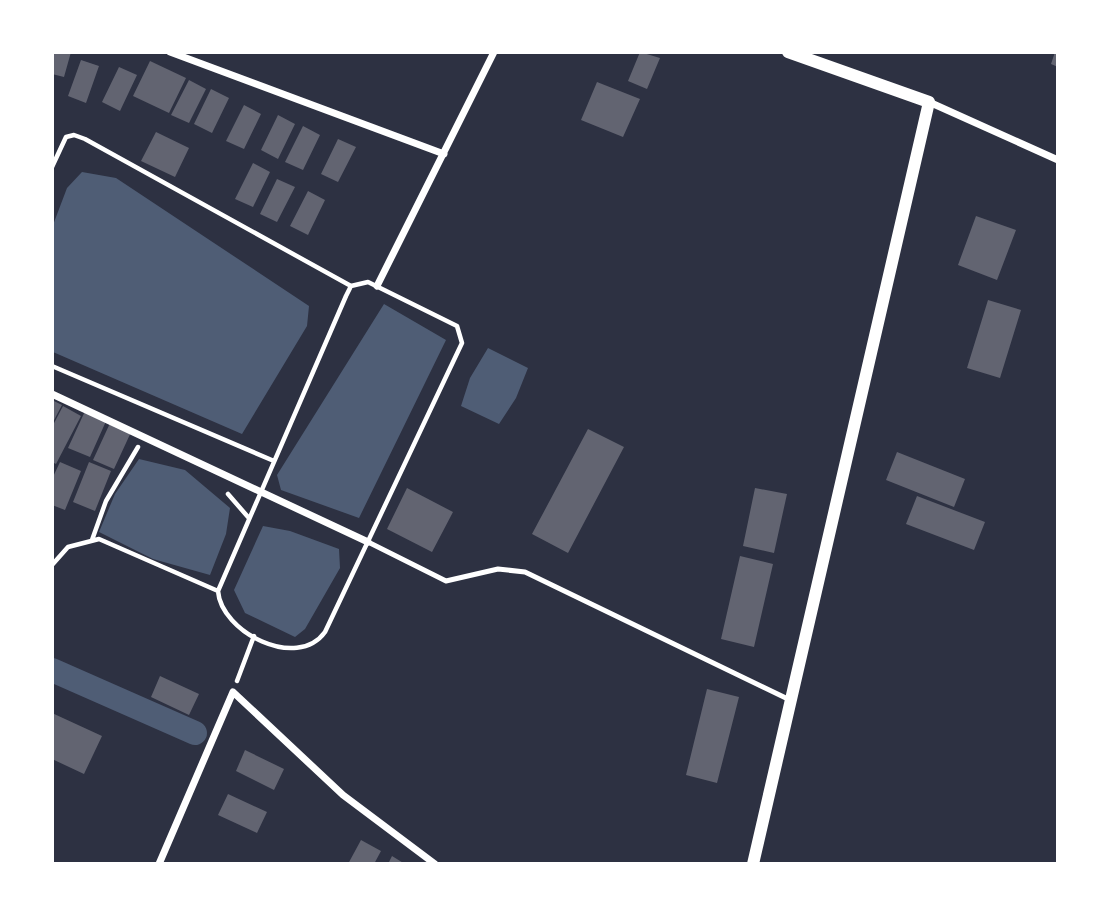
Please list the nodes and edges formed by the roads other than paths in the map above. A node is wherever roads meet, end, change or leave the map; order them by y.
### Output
1 (170, 52) edge
2 (494, 52) edge
3 (788, 52) edge
4 (929, 102) junction
5 (444, 154) junction
6 (1058, 160) edge
7 (377, 286) road end
8 (52, 394) edge
9 (368, 542) joint
10 (792, 701) junction
11 (159, 863) edge
12 (435, 863) edge
13 (752, 863) edge

1 - 5 street
2 - 5 street
3 - 4 street
4 - 6 street
4 - 10 street
5 - 7 street
8 - 9 street
9 - 10 lane
10 - 13 street
11 - 12 street

